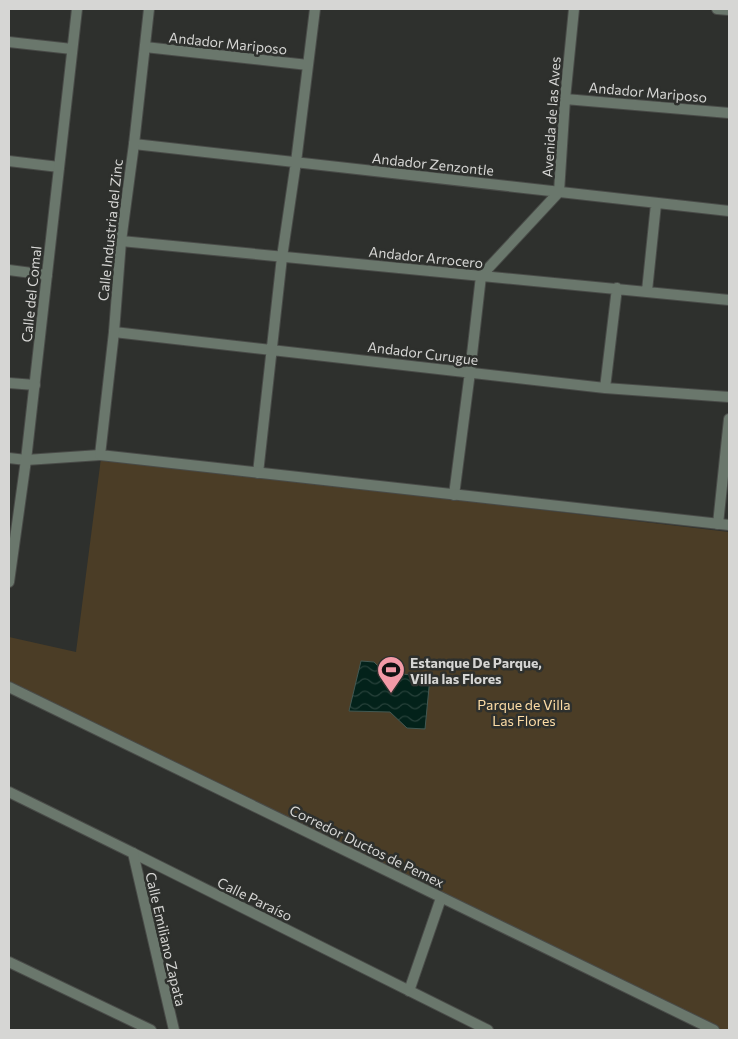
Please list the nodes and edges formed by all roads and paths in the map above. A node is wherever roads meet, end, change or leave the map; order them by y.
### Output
1 (77, 9) edge
2 (149, 9) edge
3 (315, 9) edge
4 (574, 9) edge
5 (717, 9) edge
6 (729, 10) edge
7 (9, 42) edge
8 (145, 47) junction
9 (72, 49) junction
10 (308, 65) junction
11 (565, 99) junction
12 (729, 113) edge
13 (134, 144) junction
14 (9, 161) edge
15 (296, 162) junction
16 (59, 166) junction
17 (559, 192) junction
18 (656, 204) junction
19 (729, 211) edge
20 (121, 241) junction
21 (282, 257) junction
22 (9, 270) edge
23 (47, 275) junction
24 (481, 276) junction
25 (617, 288) junction
26 (647, 291) junction
27 (729, 300) edge
28 (114, 332) junction
29 (272, 350) junction
30 (470, 372) junction
31 (9, 382) edge
32 (35, 385) junction
33 (605, 388) junction
34 (729, 397) edge
35 (729, 419) edge
36 (100, 455) junction
37 (9, 458) edge
38 (26, 460) junction
39 (258, 473) junction
40 (454, 495) junction
41 (718, 524) junction
42 (729, 525) edge
43 (12, 529) edge
44 (9, 582) edge
45 (9, 687) edge
46 (9, 792) edge
47 (133, 854) junction
48 (441, 898) junction
49 (9, 962) edge
50 (409, 991) junction
51 (151, 1030) edge
52 (174, 1030) edge
53 (488, 1030) edge
54 (714, 1030) edge

1 - 9 street, Calle del Comal
2 - 8 street, Calle Industria del Zinc
3 - 10 street
4 - 11 street, Avenida de las Aves
5 - 6 street
7 - 9 street
8 - 10 street, Andador Mariposo
8 - 13 street, Calle Industria del Zinc
9 - 16 street, Calle del Comal
10 - 15 street
11 - 12 street, Andador Mariposo
11 - 17 street, Avenida de las Aves
13 - 15 street, Andador Zenzontle
13 - 20 street, Calle Industria del Zinc
14 - 16 street
15 - 17 street, Andador Zenzontle
15 - 21 street
16 - 23 street, Calle del Comal
17 - 18 street, Andador Zenzontle
17 - 24 street, Avenida de las Aves
18 - 19 street, Andador Zenzontle
18 - 26 street
20 - 21 street, Andador Arrocero
20 - 28 street, Calle Industria del Zinc
21 - 24 street, Andador Arrocero
21 - 29 street
22 - 23 street
23 - 32 street, Calle del Comal
24 - 25 street, Andador Arrocero
24 - 30 street
25 - 26 street, Andador Arrocero
25 - 33 street
26 - 27 street, Andador Arrocero
28 - 29 street, Andador Curugue
28 - 36 street, Calle Industria del Zinc
29 - 30 street, Andador Curugue
29 - 39 street
30 - 33 street, Andador Curugue
30 - 40 street
31 - 32 street
32 - 38 street, Calle del Comal
33 - 34 street, Andador Curugue
35 - 41 street
36 - 38 street
36 - 39 street
37 - 38 street
38 - 43 street, Calle del Comal
39 - 40 street
40 - 41 street
41 - 42 street
43 - 44 street, Calle del Comal
45 - 48 street, Corredor Ductos de Pemex
46 - 47 street, Calle Paraíso
47 - 50 street, Calle Paraíso
47 - 52 street, Calle Emiliano Zapata
48 - 50 street
48 - 54 street, Corredor Ductos de Pemex
49 - 51 street
50 - 53 street, Calle Paraíso

